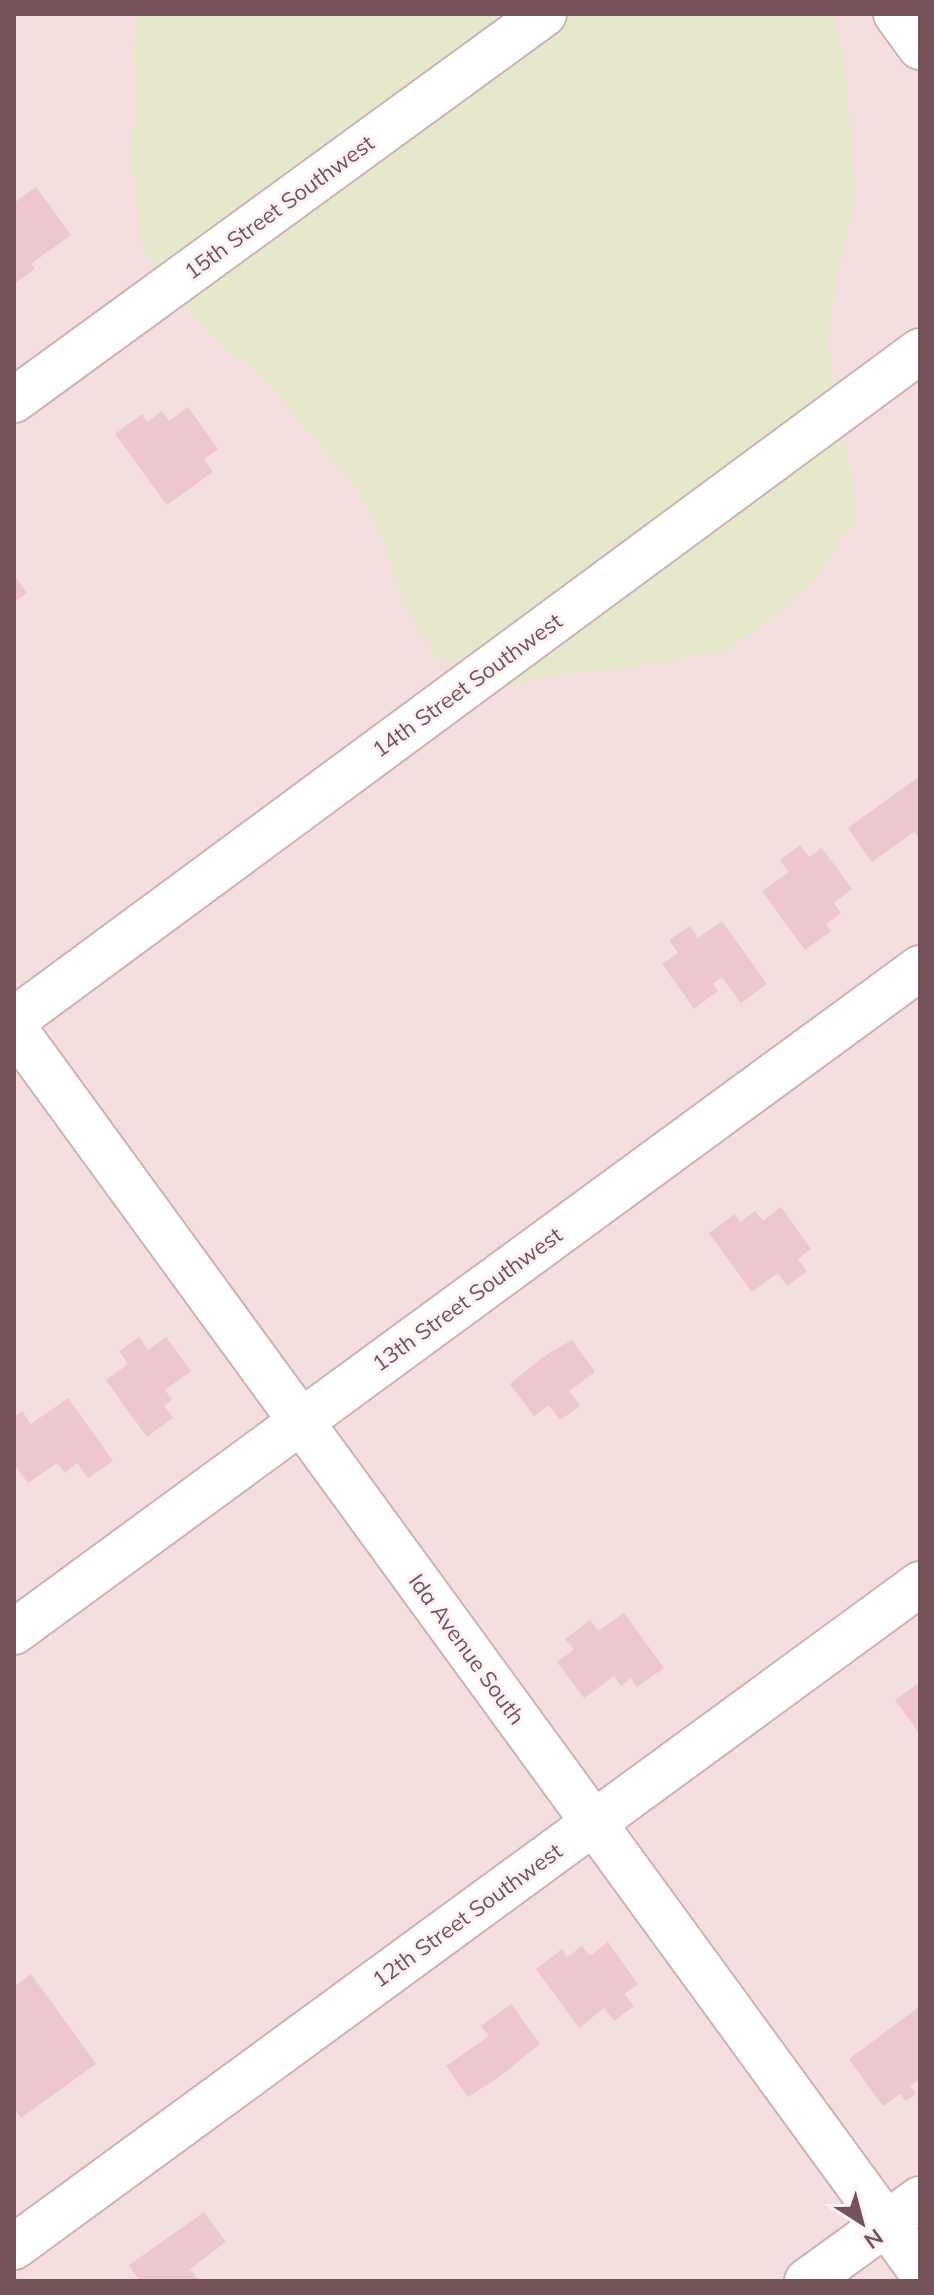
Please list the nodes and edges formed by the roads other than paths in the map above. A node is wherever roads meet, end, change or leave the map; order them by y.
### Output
1 (544, 14) edge
2 (896, 14) edge
3 (920, 47) edge
4 (920, 351) edge
5 (14, 400) edge
6 (920, 968) edge
7 (14, 1020) edge
8 (14, 1028) edge
9 (301, 1422) junction
10 (920, 1584) edge
11 (14, 1632) edge
12 (593, 1823) junction
13 (903, 2211) edge
14 (14, 2247) edge
15 (920, 2270) edge
16 (807, 2281) edge

1 - 5 street, 15th Street Southwest
2 - 3 street
4 - 7 street, 14th Street Southwest
6 - 9 street, 13th Street Southwest
8 - 9 street, Ida Avenue South
9 - 11 street, 13th Street Southwest
9 - 12 street, Ida Avenue South
10 - 12 street, 12th Street Southwest
12 - 13 street, Ida Avenue South
12 - 14 street, 12th Street Southwest
13 - 15 street, Ida Avenue South
13 - 16 street

